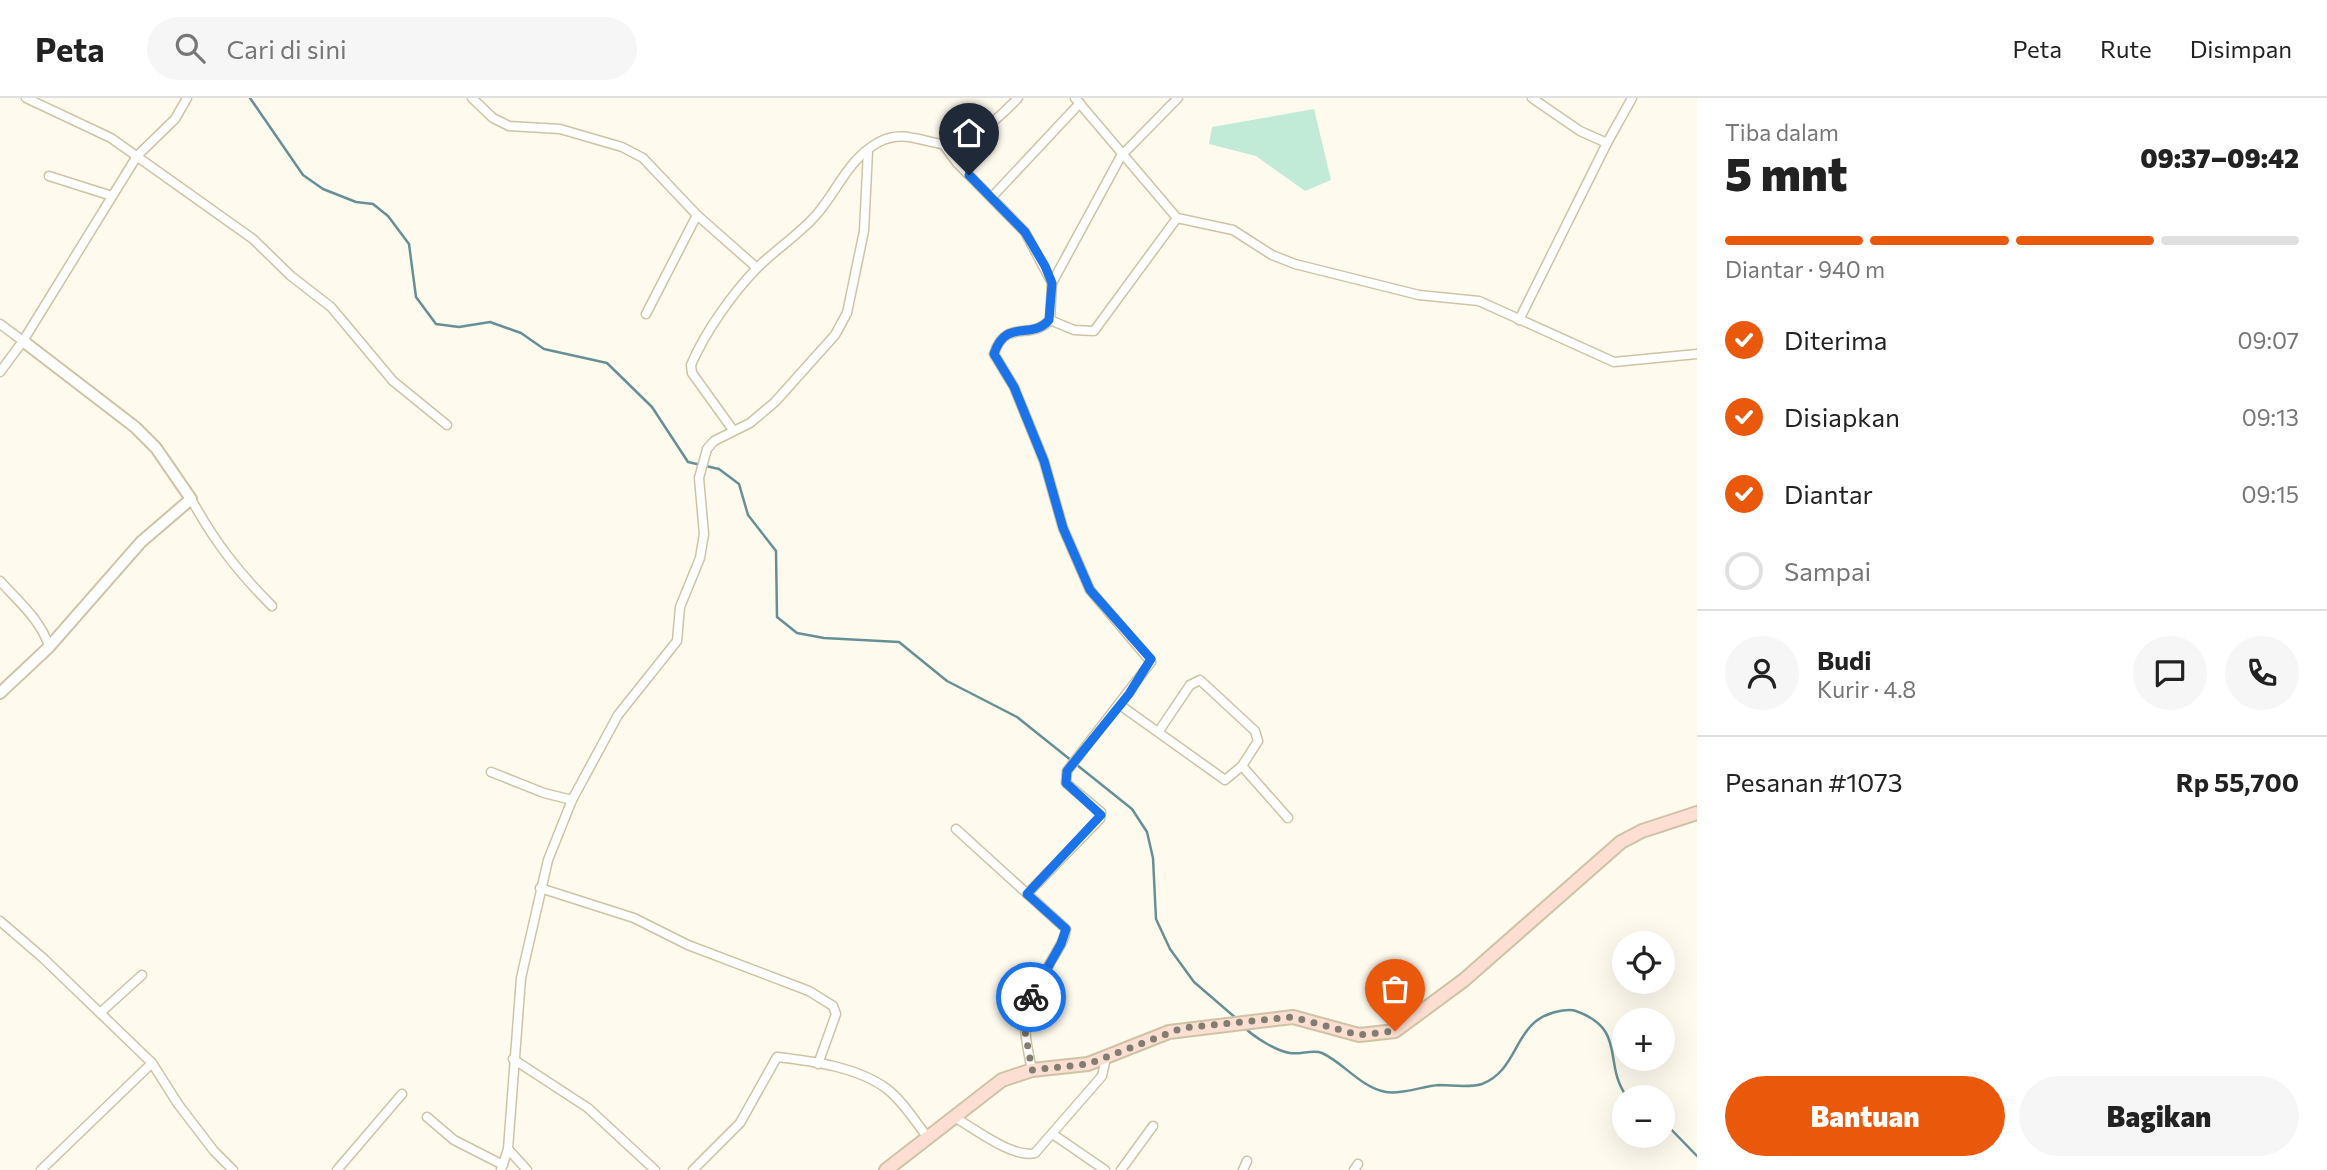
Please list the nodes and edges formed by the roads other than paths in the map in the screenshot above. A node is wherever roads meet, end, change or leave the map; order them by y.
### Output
1 (26, 98) edge
2 (187, 98) edge
3 (472, 98) edge
4 (1018, 98) edge
5 (1178, 98) edge
6 (1532, 98) edge
7 (1632, 98) edge
8 (1077, 101) edge
9 (943, 144) junction
10 (1607, 144) junction
11 (868, 151) junction
12 (137, 156) junction
13 (1121, 156) junction
14 (49, 176) dead end
15 (112, 196) junction
16 (992, 197) junction
17 (697, 215) junction
18 (1177, 218) junction
19 (757, 268) junction
20 (1052, 283) junction
21 (646, 314) dead end
22 (1049, 320) junction
23 (1519, 320) junction
24 (0, 324) edge
25 (23, 341) junction
26 (1697, 354) edge
27 (0, 372) edge
28 (447, 425) dead end
29 (733, 430) junction
30 (191, 499) junction
31 (0, 581) edge
32 (272, 606) dead end
33 (49, 647) junction
34 (0, 693) edge
35 (1120, 705) junction
36 (1159, 731) junction
37 (1242, 766) junction
38 (491, 772) dead end
39 (572, 800) junction
40 (1697, 813) edge
41 (1288, 818) dead end
42 (956, 829) dead end
43 (540, 888) junction
44 (1027, 894) junction
45 (0, 921) edge
46 (142, 975) dead end
47 (100, 1013) junction
48 (1106, 1058) junction
49 (513, 1059) junction
50 (152, 1063) junction
51 (818, 1063) junction
52 (1032, 1070) junction
53 (402, 1094) dead end
54 (954, 1116) junction
55 (427, 1117) dead end
56 (1153, 1126) dead end
57 (1054, 1135) junction
58 (929, 1139) junction
59 (508, 1149) junction
60 (1247, 1161) dead end
61 (502, 1168) edge
62 (41, 1170) edge
63 (233, 1170) edge
64 (337, 1170) edge
65 (527, 1170) edge
66 (655, 1170) edge
67 (693, 1170) edge
68 (886, 1170) edge
69 (1105, 1170) edge
70 (1121, 1170) edge
71 (1243, 1170) edge

1 - 12 street
2 - 12 street
3 - 17 street
4 - 9 street
5 - 13 street
6 - 10 street
7 - 10 street
8 - 13 street
8 - 16 street
9 - 11 street
9 - 16 street
10 - 23 street
11 - 19 street
11 - 29 street
12 - 15 street
12 - 28 street
13 - 18 street
13 - 20 street
14 - 15 street
15 - 25 street
16 - 20 street
17 - 19 street
17 - 21 street
18 - 22 street
18 - 23 street
19 - 29 street
20 - 22 street
22 - 35 street
23 - 26 street
24 - 25 street
25 - 27 street
25 - 30 street
29 - 39 street
30 - 32 street
30 - 33 street
31 - 33 street
33 - 34 street
35 - 36 street
35 - 44 street
36 - 37 street
36 - 37 street
37 - 41 street
38 - 39 street
39 - 43 street
40 - 48 main road
42 - 44 street
43 - 49 street
43 - 51 street
44 - 52 street
45 - 47 street
46 - 47 street
47 - 50 street
48 - 52 main road
48 - 57 street
49 - 59 street
49 - 66 street
50 - 62 street
50 - 63 street
51 - 58 street
51 - 67 street
52 - 54 main road
53 - 64 street
54 - 57 street
54 - 58 main road
55 - 61 street
56 - 70 street
57 - 69 street
58 - 68 main road
59 - 61 street
59 - 65 street
60 - 71 street

